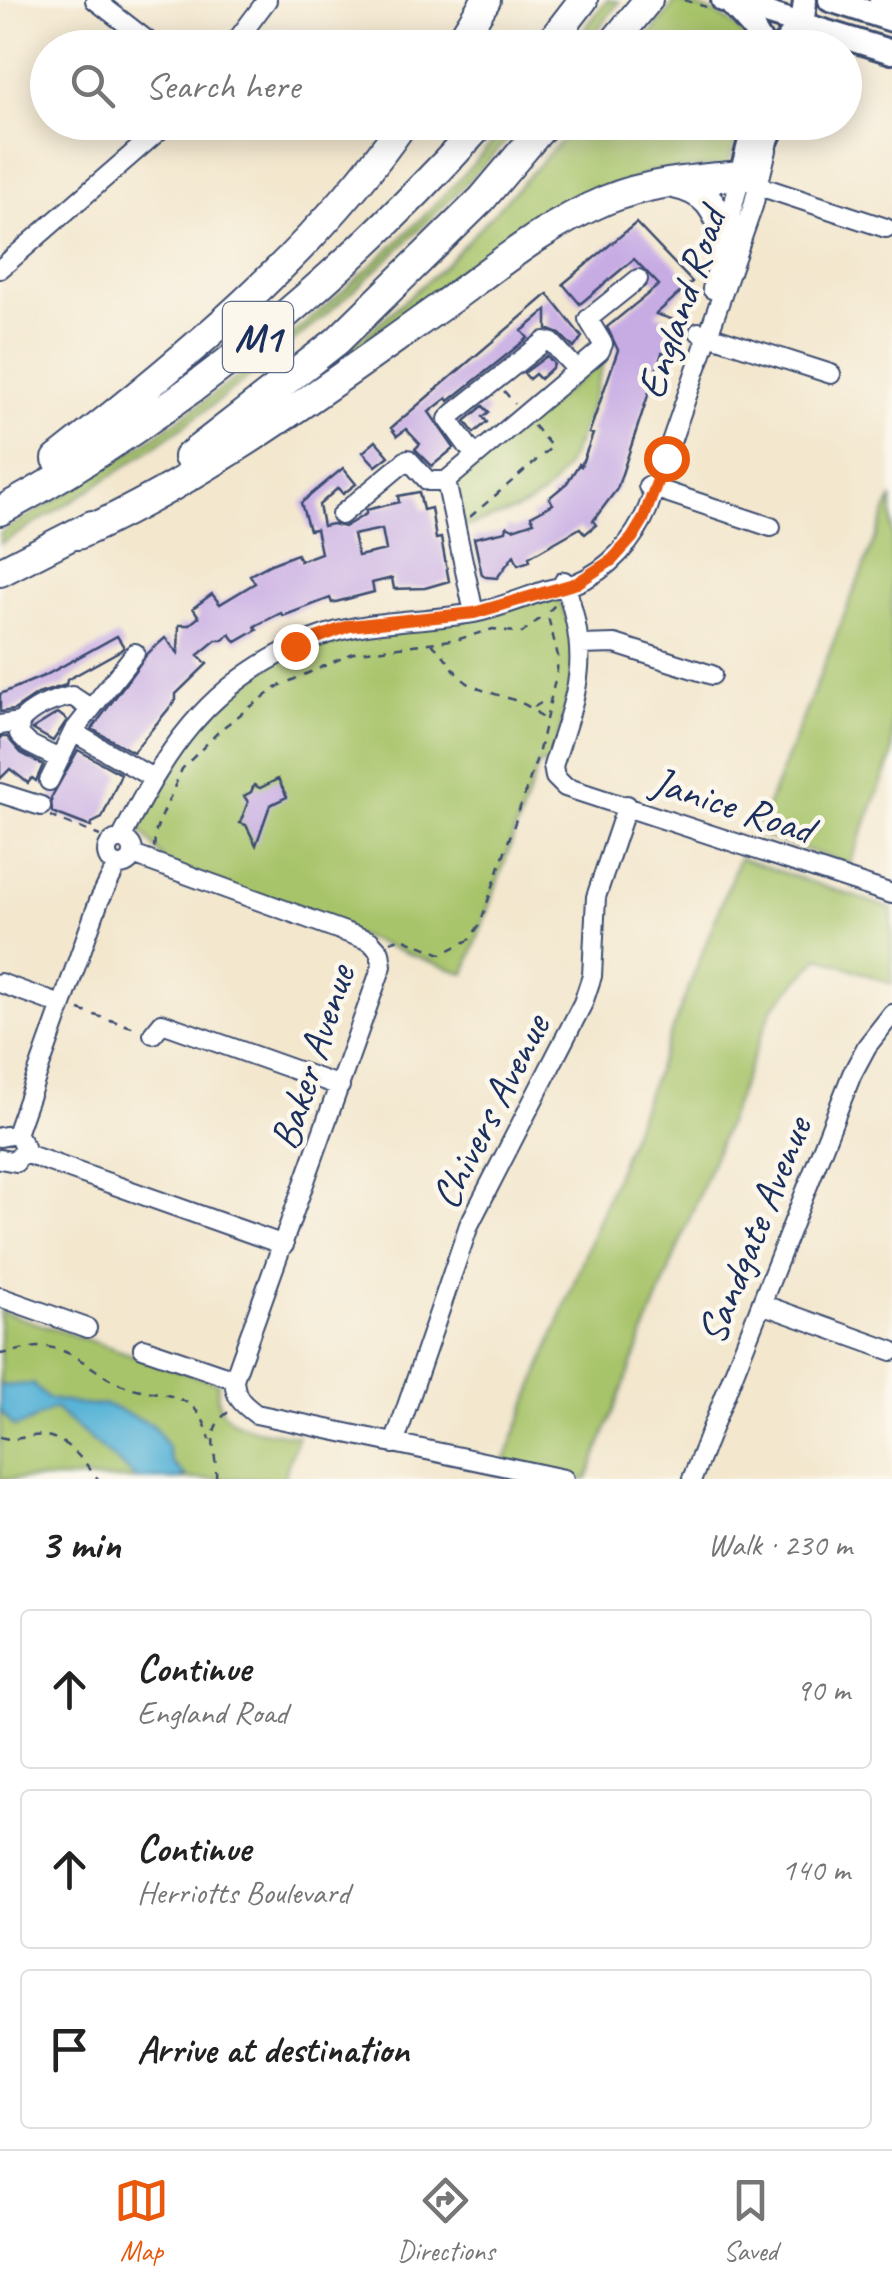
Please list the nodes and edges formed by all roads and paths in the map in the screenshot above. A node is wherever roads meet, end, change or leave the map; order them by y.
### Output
1 (95, 0) edge
2 (268, 0) edge
3 (462, 0) edge
4 (486, 0) edge
5 (583, 0) edge
6 (648, 0) edge
7 (684, 0) edge
8 (774, 0) edge
9 (806, 0) edge
10 (830, 0) edge
11 (884, 0) edge
12 (724, 4) edge
13 (892, 4) edge
14 (892, 20) edge
15 (134, 30) edge
16 (245, 30) edge
17 (456, 30) edge
18 (465, 30) edge
19 (560, 30) edge
20 (624, 30) edge
21 (754, 30) edge
22 (787, 30) edge
23 (802, 30) edge
24 (862, 47) edge
25 (892, 52) edge
26 (148, 140) edge
27 (390, 140) edge
28 (466, 140) edge
29 (532, 140) edge
30 (762, 140) edge
31 (750, 180) junction
32 (668, 182) junction
33 (886, 228) dead end
34 (732, 242) junction
35 (0, 269) edge
36 (638, 279) dead end
37 (704, 333) junction
38 (577, 370) junction
39 (831, 374) dead end
40 (495, 380) junction
41 (524, 414) junction
42 (475, 456) junction
43 (446, 480) junction
44 (651, 487) junction
45 (0, 502) edge
46 (0, 510) edge
47 (341, 515) dead end
48 (454, 522) junction
49 (771, 526) dead end
50 (78, 535) junction
51 (0, 572) edge
52 (559, 590) junction
53 (474, 613) junction
54 (548, 613) junction
55 (430, 644) junction
56 (580, 645) junction
57 (135, 653) dead end
58 (712, 676) dead end
59 (551, 693) junction
60 (532, 707) junction
61 (90, 708) junction
62 (20, 722) junction
63 (544, 722) junction
64 (0, 725) edge
65 (73, 732) junction
66 (58, 759) junction
67 (152, 777) junction
68 (49, 781) dead end
69 (0, 793) edge
70 (41, 806) joint
71 (626, 806) junction
72 (100, 836) dead end
73 (125, 860) junction
74 (152, 862) junction
75 (892, 894) edge
76 (392, 952) dead end
77 (0, 983) edge
78 (61, 1004) junction
79 (892, 1014) edge
80 (159, 1022) joint
81 (340, 1086) junction
82 (8, 1136) edge
83 (24, 1153) junction
84 (2, 1166) edge
85 (284, 1245) junction
86 (0, 1297) edge
87 (762, 1304) junction
88 (87, 1328) dead end
89 (143, 1348) dead end
90 (892, 1351) edge
91 (0, 1354) edge
92 (234, 1379) junction
93 (242, 1404) junction
94 (0, 1437) edge
95 (210, 1442) junction
96 (394, 1444) junction
97 (98, 1479) edge
98 (216, 1479) edge
99 (564, 1479) edge
100 (692, 1479) edge

1 - 15 street
2 - 16 street
3 - 17 highway
4 - 18 highway
5 - 19 highway
6 - 20 highway
7 - 12 path
8 - 12 main road
9 - 23 main road
10 - 14 main road
11 - 13 highway
12 - 21 main road
12 - 22 main road
24 - 25 main road
26 - 35 street
27 - 45 highway
28 - 46 highway, M1
29 - 50 highway, M1
30 - 31 main road
31 - 32 highway
31 - 33 street
31 - 34 street, England Road
32 - 34 highway
32 - 50 highway
34 - 37 street, England Road
36 - 38 street
37 - 39 street
37 - 44 street, England Road
38 - 40 street
38 - 41 street
40 - 41 path
40 - 42 street
41 - 42 street
41 - 48 path
42 - 43 street
43 - 47 street
43 - 48 street
44 - 49 street
44 - 52 street, England Road
48 - 53 street
50 - 51 highway, M1
52 - 53 street, England Road
52 - 54 path
52 - 56 street
53 - 67 street, England Road
54 - 55 path
54 - 59 path
55 - 60 path
55 - 74 path
56 - 58 street
56 - 71 street, Janice Road
57 - 61 street
59 - 60 path
59 - 63 path
60 - 63 path
61 - 62 street
61 - 65 street
62 - 64 street
62 - 66 street
63 - 76 path
65 - 66 street
65 - 67 street
66 - 68 street
67 - 73 street, England Road
69 - 70 street
70 - 72 path
71 - 75 street, Janice Road
71 - 96 street, Chivers Avenue
73 - 74 street, Baker Avenue
73 - 78 street
74 - 81 street, Baker Avenue
77 - 78 street
78 - 80 path
78 - 82 street
79 - 87 street, Sandgate Avenue
80 - 81 street
81 - 85 street, Baker Avenue
82 - 83 street
83 - 84 street
83 - 85 street
85 - 92 street, Baker Avenue
86 - 88 street
87 - 90 street
87 - 100 street, Sandgate Avenue
89 - 92 street
91 - 95 path
92 - 93 street
93 - 95 path
93 - 96 street
94 - 97 path
95 - 98 path
96 - 99 street

